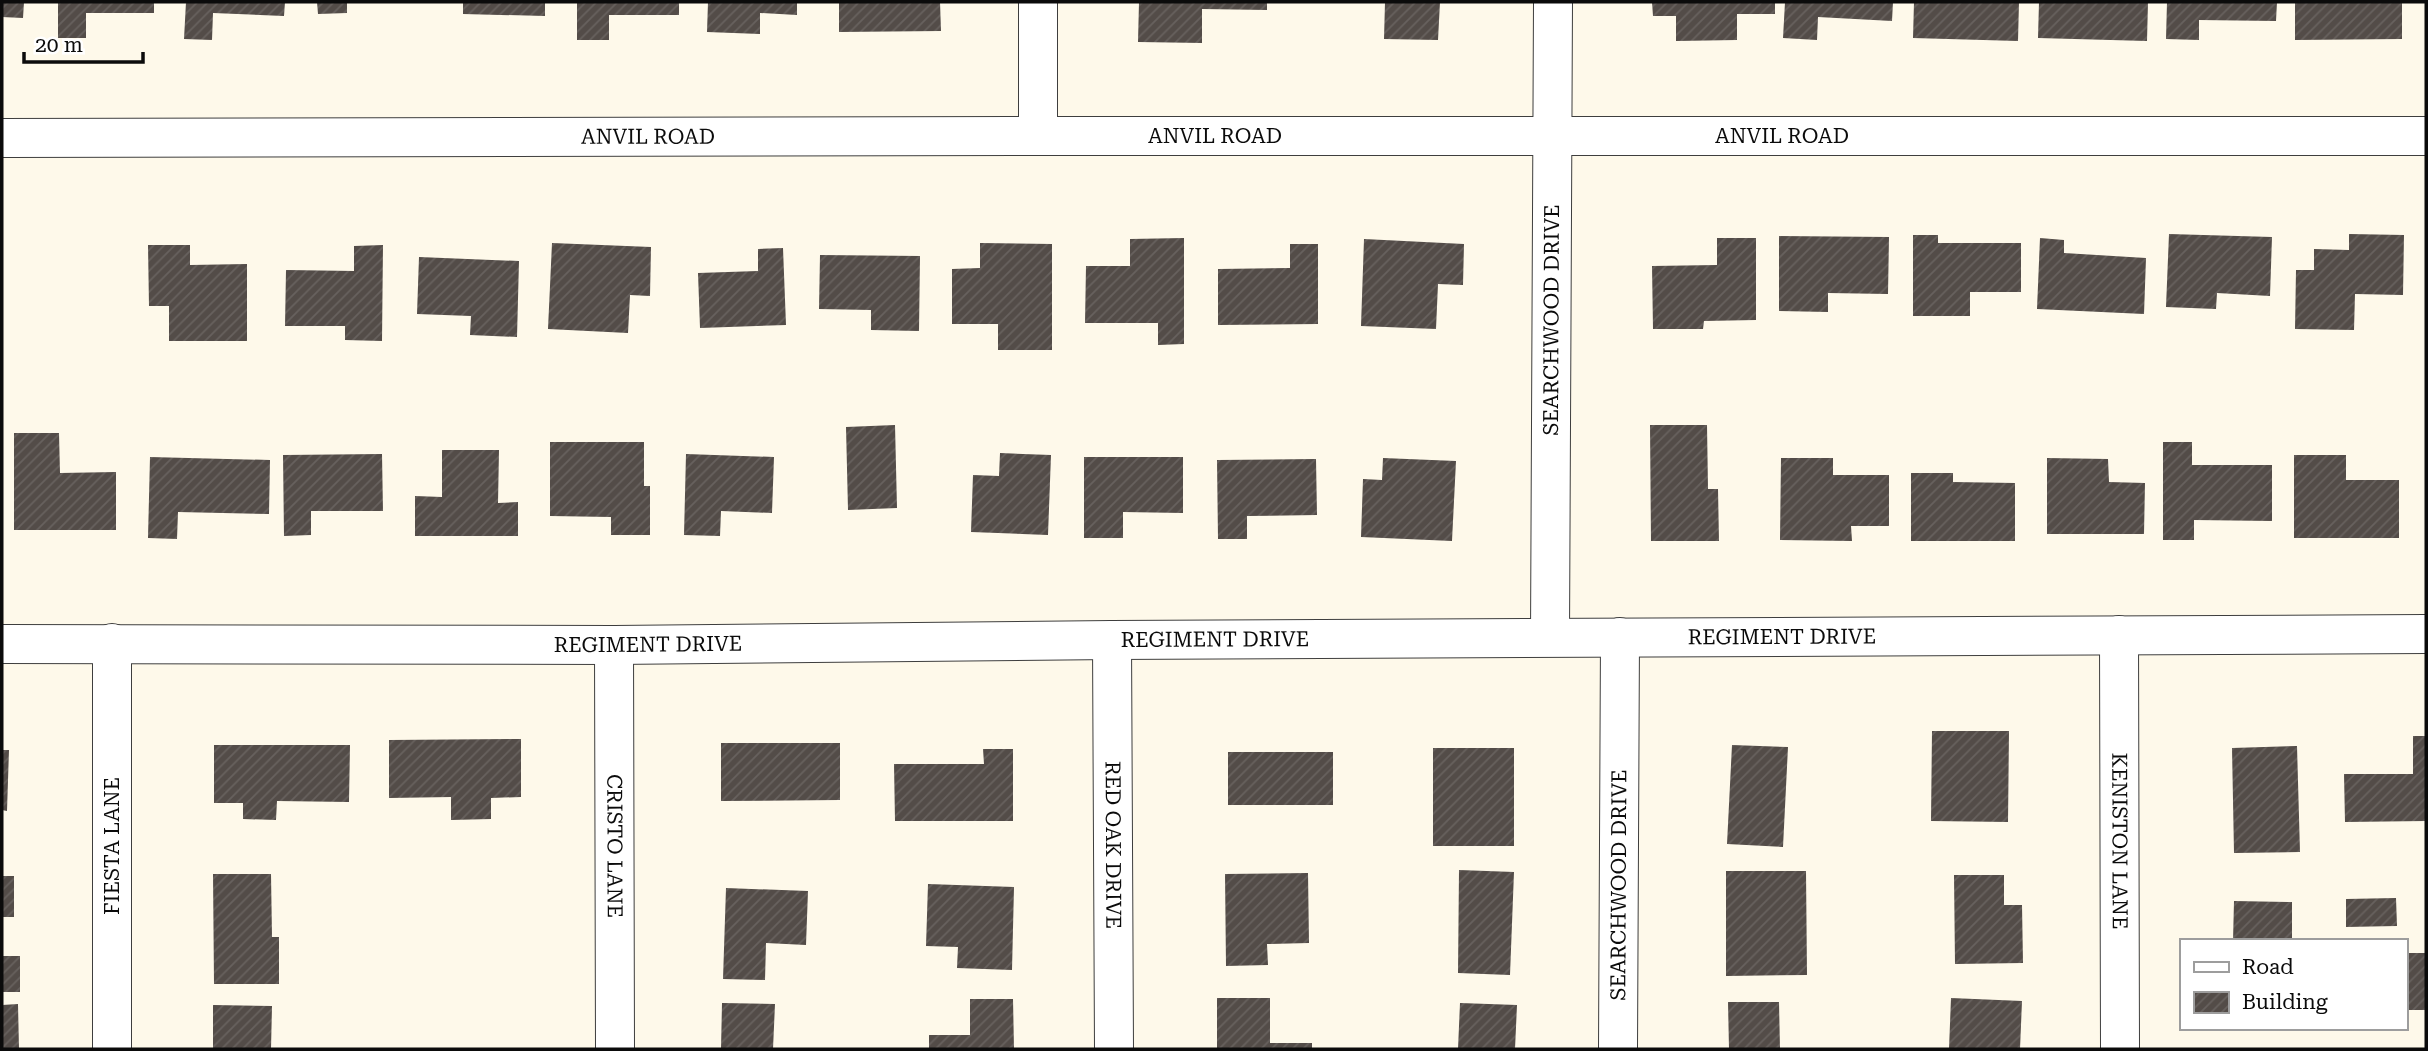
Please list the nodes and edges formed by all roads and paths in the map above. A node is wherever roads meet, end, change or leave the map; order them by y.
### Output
1 (1038, 2) edge
2 (1553, 2) edge
3 (1038, 135) junction
4 (1552, 136) junction
5 (2426, 136) edge
6 (2, 138) edge
7 (2426, 634) edge
8 (2119, 635) junction
9 (1550, 637) junction
10 (1620, 637) junction
11 (1112, 639) junction
12 (2, 643) edge
13 (112, 643) junction
14 (614, 645) junction
15 (112, 1049) edge
16 (615, 1049) edge
17 (1114, 1049) edge
18 (1618, 1049) edge
19 (2120, 1049) edge

1 - 3 street
2 - 4 street, SEARCHWOOD DRIVE
3 - 4 street, ANVIL ROAD
3 - 6 street, ANVIL ROAD
4 - 5 street, ANVIL ROAD
4 - 9 street, SEARCHWOOD DRIVE
7 - 8 street, REGIMENT DRIVE
8 - 10 street, REGIMENT DRIVE
8 - 19 street, KENISTON LANE
9 - 10 street, REGIMENT DRIVE
9 - 11 street, REGIMENT DRIVE
10 - 18 street, SEARCHWOOD DRIVE
11 - 14 street, REGIMENT DRIVE
11 - 17 street, RED OAK DRIVE
12 - 13 street, REGIMENT DRIVE
13 - 14 street, REGIMENT DRIVE
13 - 15 street, FIESTA LANE
14 - 16 street, CRISTO LANE

